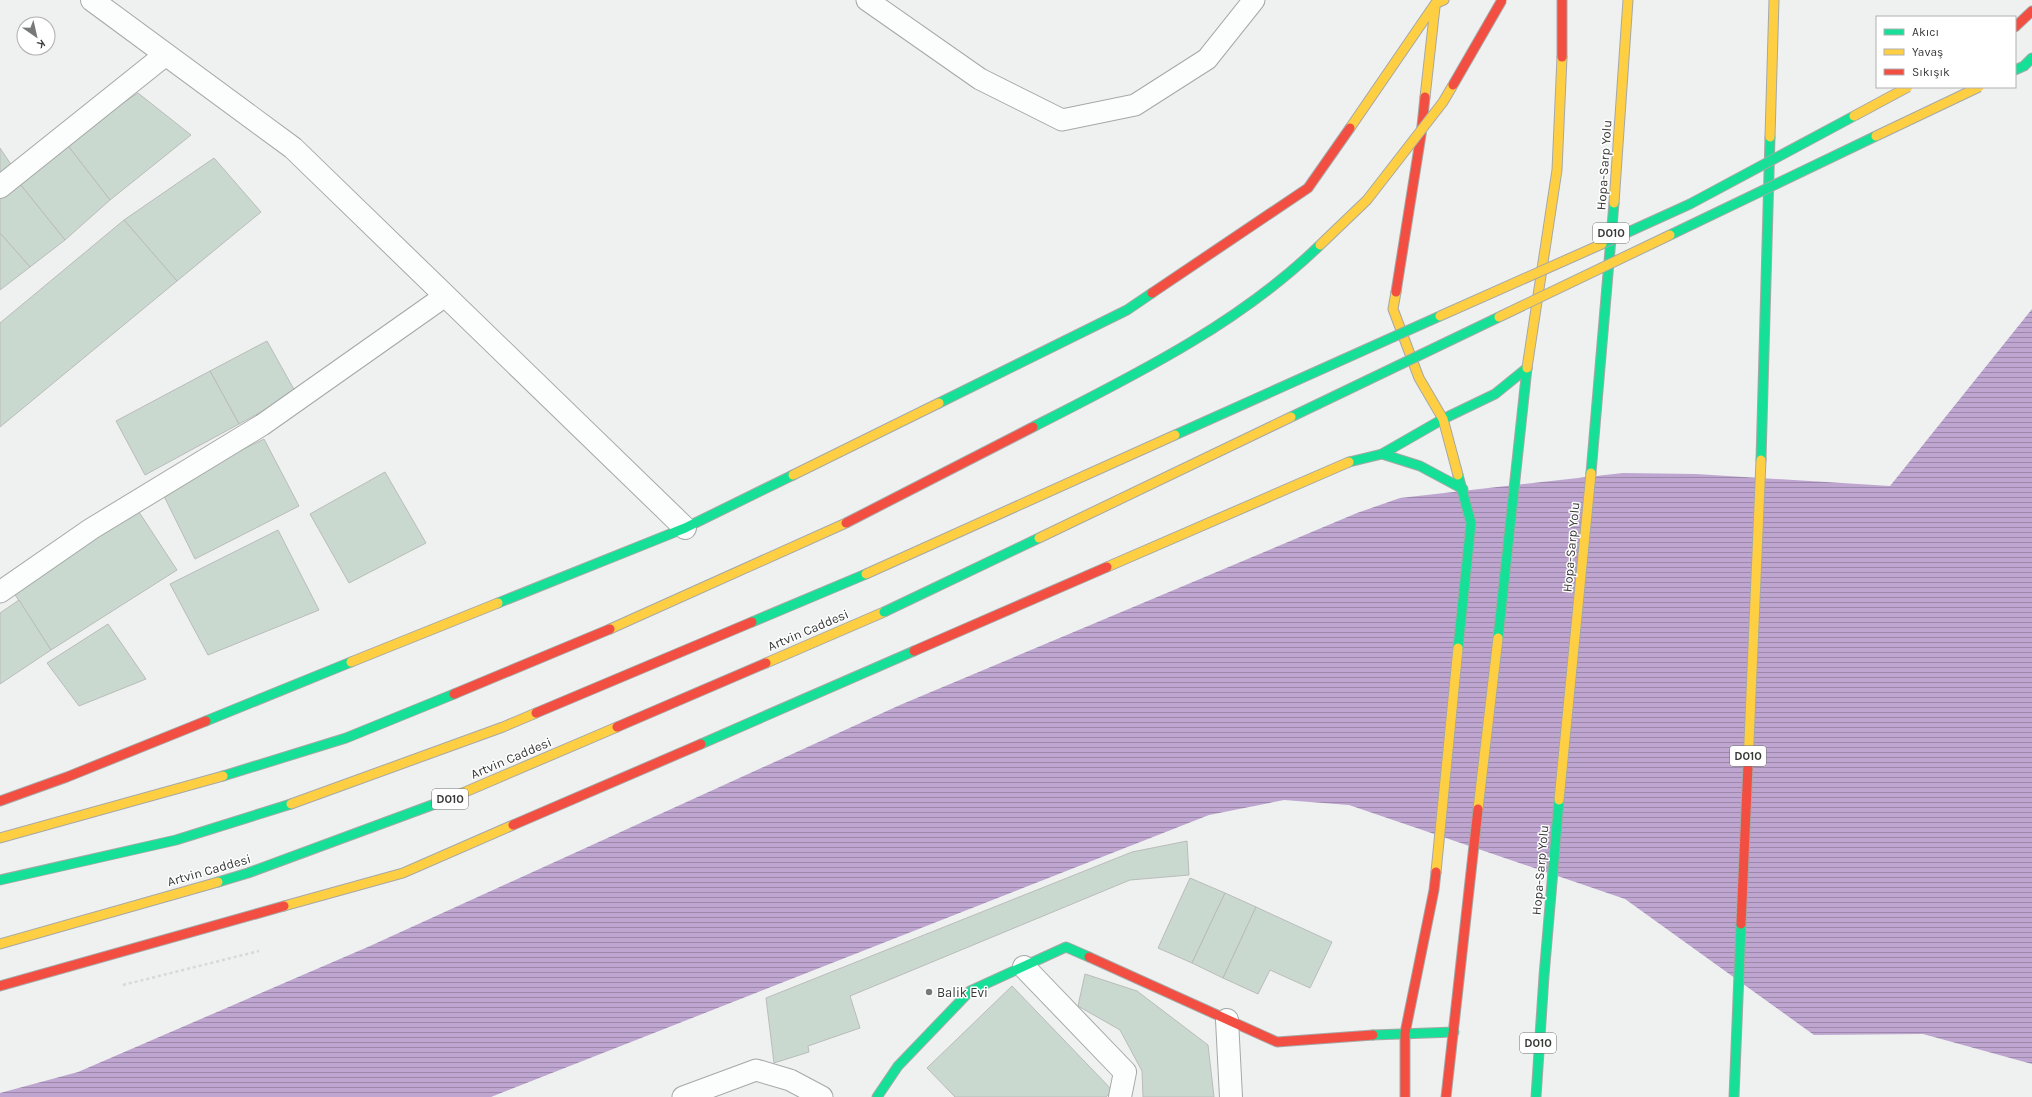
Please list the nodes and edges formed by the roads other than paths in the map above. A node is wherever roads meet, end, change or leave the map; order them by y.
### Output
1 (92, 0) edge
2 (867, 0) edge
3 (1254, 0) edge
4 (1502, 0) edge
5 (1562, 0) edge
6 (1628, 0) edge
7 (1774, 0) edge
8 (1436, 1) edge
9 (1552, 6) dead end
10 (2032, 11) edge
11 (1563, 26) junction
12 (2016, 26) edge
13 (164, 55) junction
14 (2032, 58) edge
15 (2016, 70) edge
16 (1906, 88) edge
17 (1977, 88) edge
18 (0, 187) edge
19 (446, 296) junction
20 (1527, 368) junction
21 (1443, 419) junction
22 (1382, 454) junction
23 (1463, 489) junction
24 (685, 528) junction
25 (0, 592) edge
26 (0, 801) edge
27 (0, 838) edge
28 (0, 880) edge
29 (0, 944) edge
30 (1024, 967) junction
31 (0, 986) edge
32 (1227, 1020) junction
33 (1454, 1032) junction
34 (1405, 1033) junction
35 (683, 1097) edge
36 (822, 1097) edge
37 (877, 1097) edge
38 (1120, 1097) edge
39 (1231, 1097) edge
40 (1405, 1097) edge
41 (1446, 1097) edge
42 (1536, 1097) edge
43 (1734, 1097) edge

1 - 13 street
2 - 3 lane
4 - 27 main road, bridge
5 - 11 main road
6 - 42 main road, Hopa-Sarp Yolu / D010
7 - 43 main road, D010
8 - 21 main road
8 - 24 main road
9 - 11 main road
10 - 12 main road
11 - 20 main road
13 - 18 street
13 - 19 street
14 - 15 main road
16 - 28 main road, bridge
17 - 29 main road, Artvin Caddesi / D010, bridge
19 - 24 street
19 - 25 lane
20 - 21 main road
20 - 33 main road
21 - 22 main road
21 - 23 main road
22 - 23 main road
22 - 31 main road
23 - 34 main road
24 - 26 main road
30 - 32 main road
30 - 37 main road
30 - 38 street
32 - 34 main road
32 - 39 street
33 - 34 main road
33 - 41 main road
34 - 40 main road
35 - 36 lane

